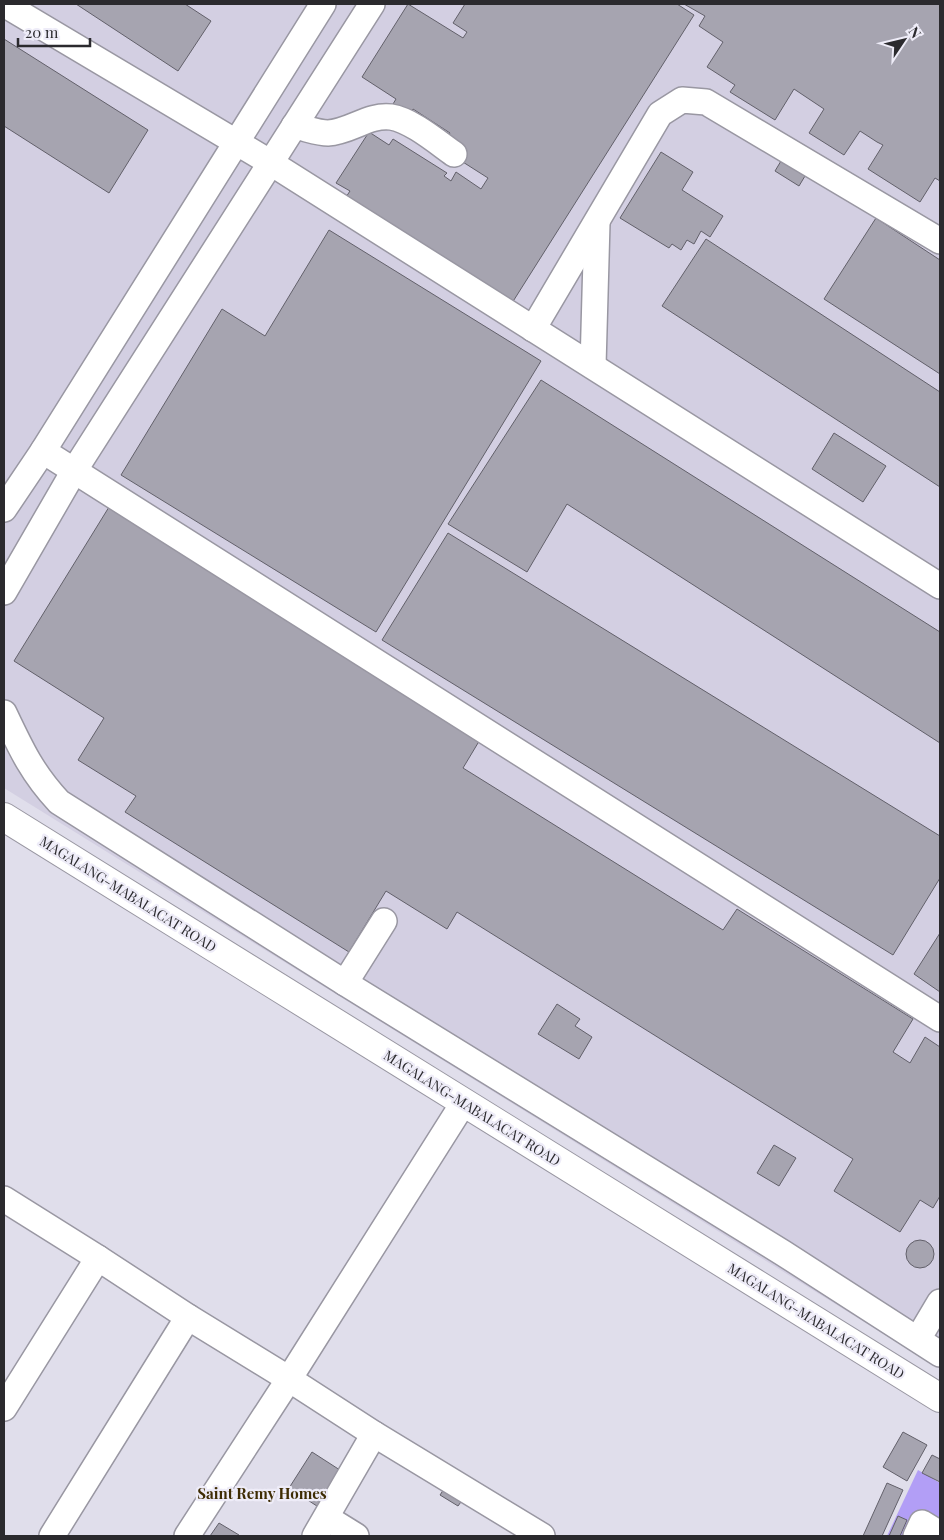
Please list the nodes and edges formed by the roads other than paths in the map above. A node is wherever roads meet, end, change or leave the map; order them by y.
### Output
1 (4, 4) edge
2 (323, 4) edge
3 (372, 4) edge
4 (294, 126) junction
5 (236, 143) junction
6 (454, 154) dead end
7 (270, 163) junction
8 (597, 220) junction
9 (940, 241) edge
10 (533, 328) junction
11 (593, 366) junction
12 (42, 451) junction
13 (74, 471) junction
14 (4, 509) edge
15 (940, 586) edge
16 (4, 592) edge
17 (4, 714) edge
18 (4, 817) edge
19 (384, 921) dead end
20 (345, 983) junction
21 (940, 1019) edge
22 (464, 1102) junction
23 (4, 1198) edge
24 (98, 1258) junction
25 (940, 1302) edge
26 (188, 1317) junction
27 (918, 1339) junction
28 (940, 1354) edge
29 (289, 1379) junction
30 (940, 1398) edge
31 (4, 1408) edge
32 (374, 1434) junction
33 (321, 1527) edge
34 (940, 1534) edge
35 (52, 1536) edge
36 (187, 1536) edge
37 (356, 1536) edge
38 (542, 1536) edge
39 (916, 1536) edge

1 - 5 street
2 - 5 street
3 - 4 street
4 - 6 street
4 - 7 street
5 - 7 street
5 - 12 street
7 - 10 street
7 - 13 street
8 - 9 street
8 - 10 street
8 - 11 street
10 - 11 street
11 - 15 street
12 - 13 street
12 - 14 street
13 - 16 street
13 - 21 street
17 - 20 street
18 - 22 main road, MAGALANG-MABALACAT ROAD
19 - 20 street
20 - 27 street
22 - 29 street
22 - 30 main road, MAGALANG-MABALACAT ROAD
23 - 24 street
24 - 26 street
24 - 31 street
25 - 27 street
26 - 29 street
26 - 35 street
27 - 28 street
29 - 32 street
29 - 36 street
32 - 33 street
32 - 38 street
33 - 37 street
34 - 39 street

